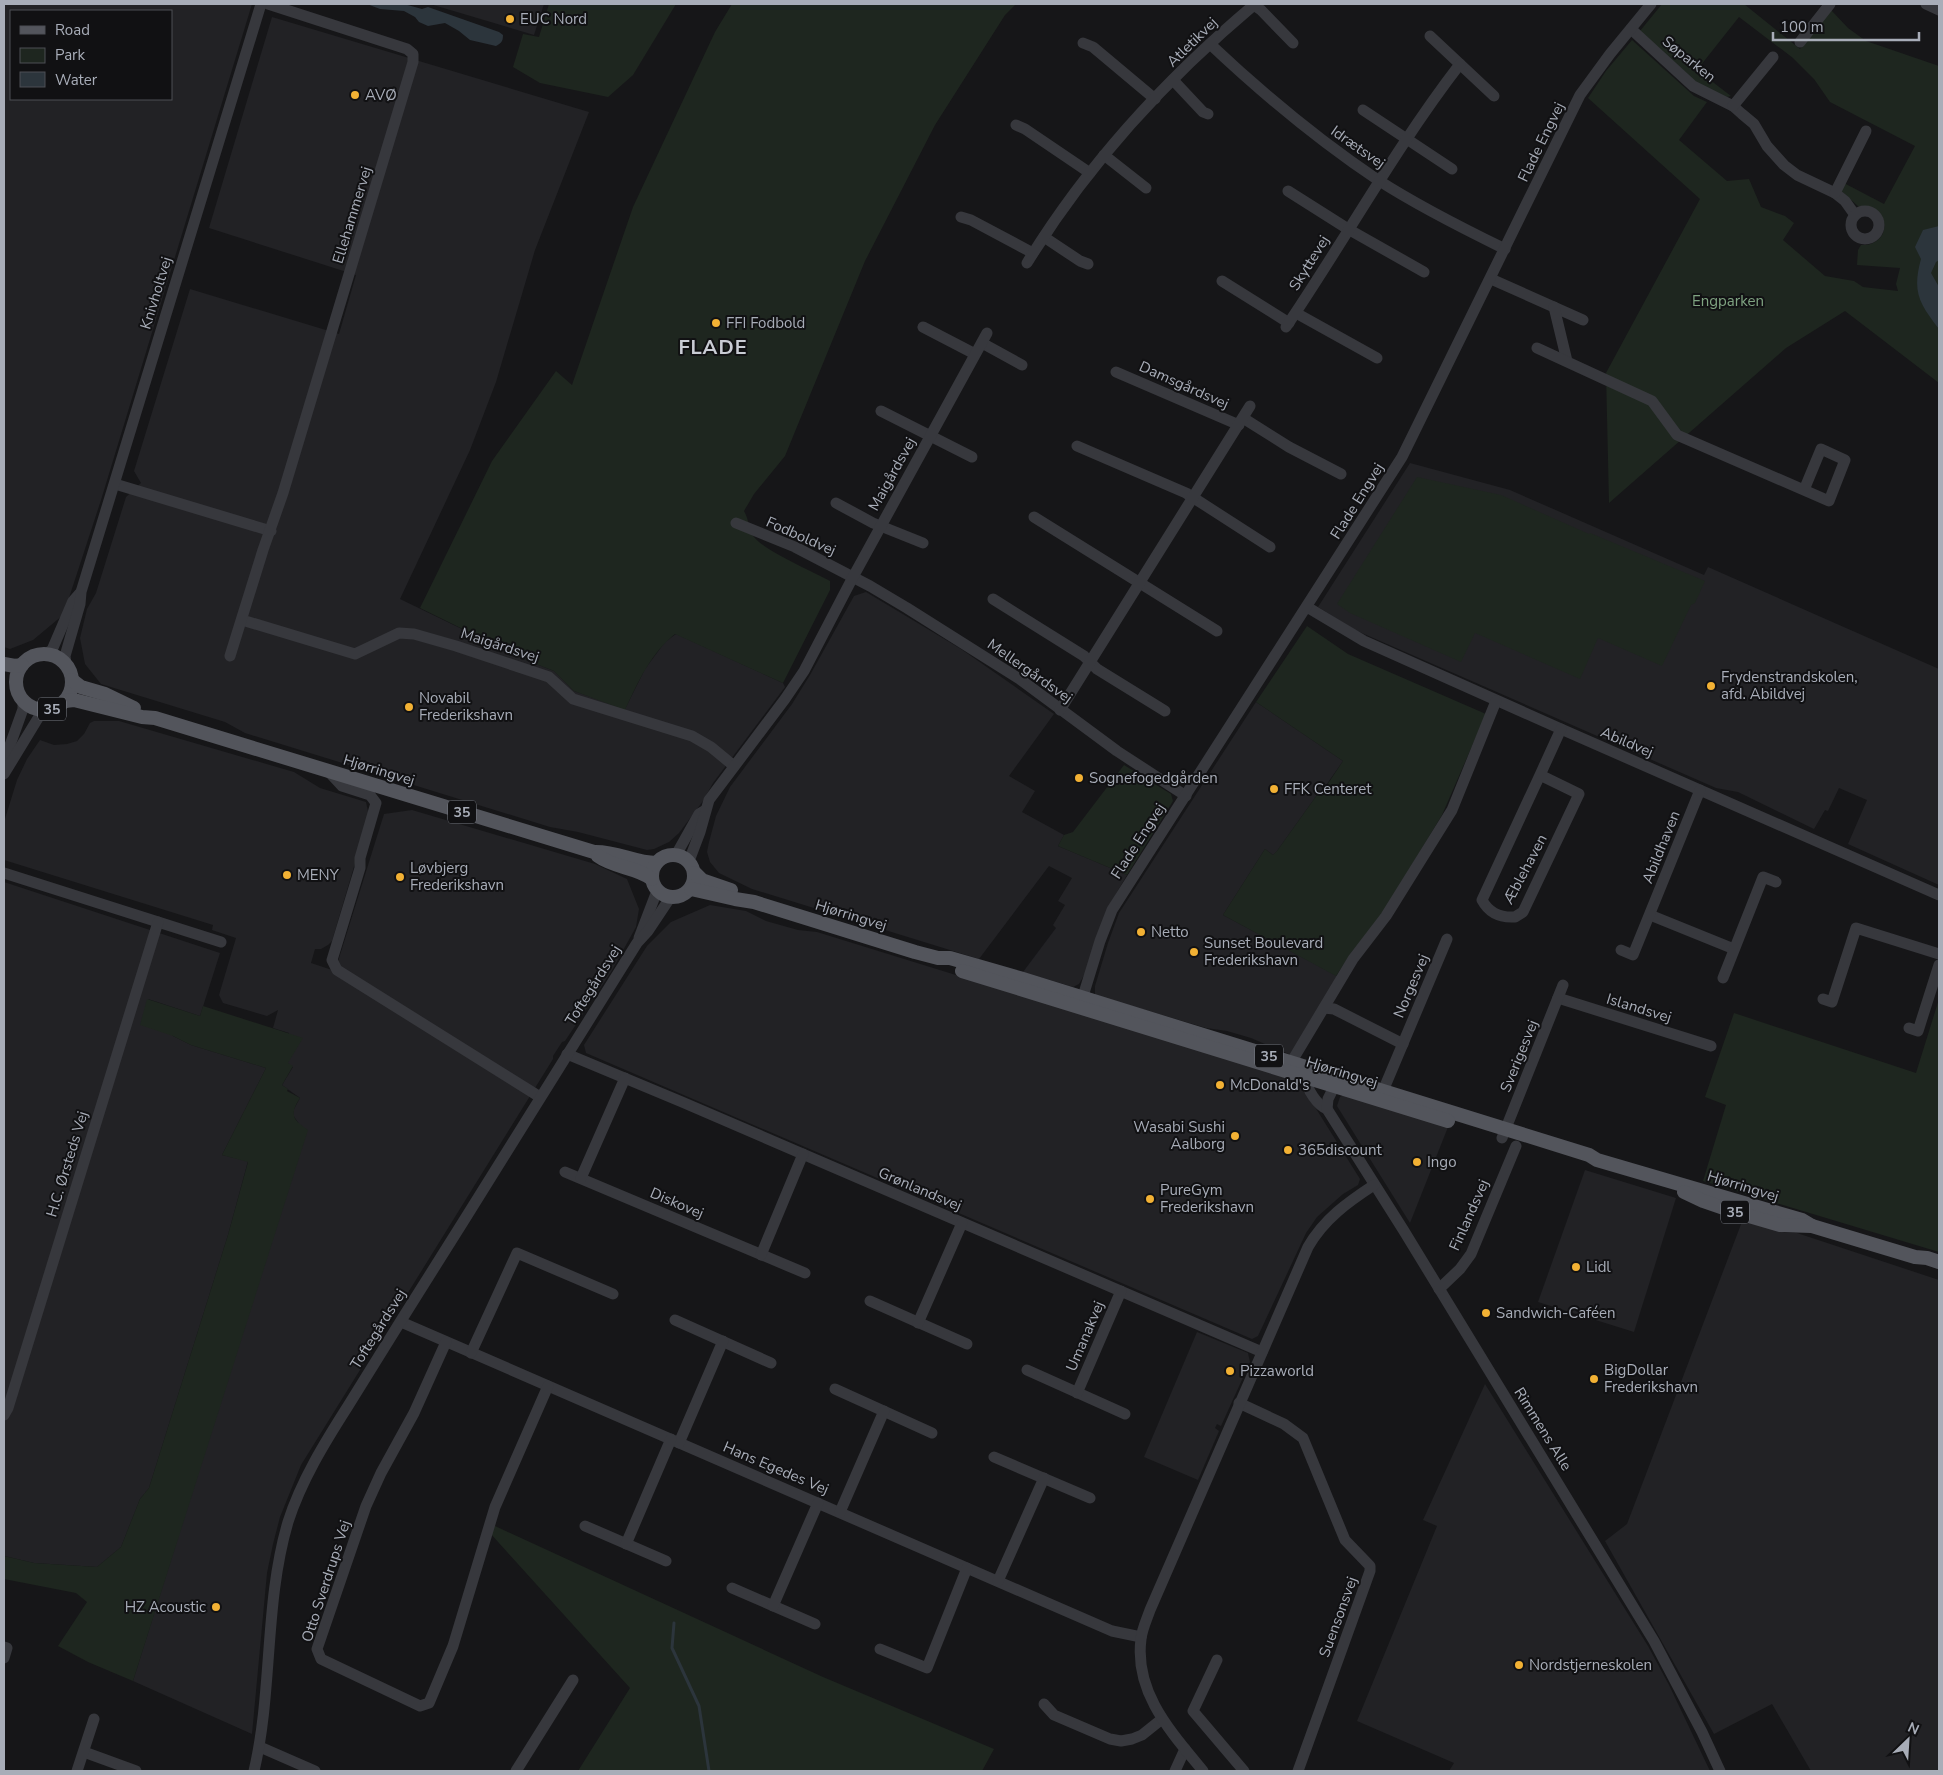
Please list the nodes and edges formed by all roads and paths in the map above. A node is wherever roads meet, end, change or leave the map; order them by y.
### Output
1 (261, 4) edge
2 (268, 4) edge
3 (1254, 4) edge
4 (1651, 4) edge
5 (1830, 4) edge
6 (1926, 4) edge
7 (1939, 10) edge
8 (1631, 29) junction
9 (1430, 36) dead end
10 (1800, 42) dead end
11 (1083, 43) dead end
12 (1293, 43) dead end
13 (1210, 44) junction
14 (1773, 57) dead end
15 (1460, 64) junction
16 (1173, 80) junction
17 (1494, 96) dead end
18 (1154, 99) junction
19 (1733, 106) junction
20 (1363, 110) dead end
21 (1208, 114) dead end
22 (1016, 125) dead end
23 (1866, 131) dead end
24 (1406, 139) junction
25 (1104, 155) junction
26 (1452, 169) dead end
27 (1090, 173) junction
28 (1380, 181) junction
29 (1146, 188) dead end
30 (1288, 191) dead end
31 (1834, 192) junction
32 (1855, 215) dead end
33 (962, 217) dead end
34 (1348, 229) junction
35 (1044, 236) junction
36 (1505, 249) junction
37 (1088, 264) dead end
38 (1424, 272) dead end
39 (1491, 279) junction
40 (1222, 281) dead end
41 (1554, 306) junction
42 (1583, 320) dead end
43 (1291, 321) junction
44 (923, 326) dead end
45 (1537, 348) dead end
46 (975, 354) junction
47 (1377, 358) dead end
48 (1567, 361) junction
49 (1022, 365) dead end
50 (1116, 372) dead end
51 (1250, 406) dead end
52 (881, 411) dead end
53 (1241, 422) junction
54 (930, 436) junction
55 (1078, 446) dead end
56 (972, 457) dead end
57 (1342, 474) dead end
58 (115, 484) junction
59 (1804, 490) junction
60 (1193, 498) junction
61 (836, 503) dead end
62 (1034, 518) dead end
63 (736, 524) dead end
64 (881, 526) junction
65 (271, 531) junction
66 (923, 543) dead end
67 (1270, 547) dead end
68 (853, 577) junction
69 (1139, 583) junction
70 (81, 592) junction
71 (992, 599) dead end
72 (1307, 607) junction
73 (242, 620) junction
74 (1217, 632) dead end
75 (46, 654) junction
76 (230, 656) dead end
77 (1090, 662) junction
78 (4, 664) edge
79 (66, 664) junction
80 (22, 665) junction
81 (4, 678) edge
82 (72, 680) junction
83 (16, 686) junction
84 (23, 700) junction
85 (65, 701) junction
86 (1496, 701) junction
87 (43, 710) junction
88 (1060, 710) junction
89 (1165, 711) dead end
90 (155, 718) junction
91 (1561, 729) junction
92 (4, 762) edge
93 (734, 766) junction
94 (329, 772) junction
95 (4, 774) edge
96 (1540, 775) junction
97 (1700, 790) junction
98 (1186, 796) junction
99 (594, 852) junction
100 (656, 863) junction
101 (687, 863) junction
102 (4, 873) edge
103 (1776, 882) dead end
104 (655, 885) junction
105 (691, 889) junction
106 (1939, 895) edge
107 (670, 898) junction
108 (754, 902) junction
109 (1650, 915) junction
110 (158, 922) junction
111 (1447, 939) dead end
112 (221, 942) dead end
113 (637, 943) junction
114 (1734, 949) junction
115 (1621, 950) dead end
116 (1939, 954) edge
117 (1939, 965) edge
118 (1723, 978) dead end
119 (1563, 985) dead end
120 (1558, 998) junction
121 (1823, 999) dead end
122 (1081, 1003) junction
123 (1324, 1008) junction
124 (1909, 1028) dead end
125 (1403, 1044) junction
126 (1711, 1046) dead end
127 (567, 1054) junction
128 (1290, 1068) junction
129 (1307, 1073) junction
130 (625, 1078) junction
131 (1337, 1082) junction
132 (1381, 1096) junction
133 (540, 1097) junction
134 (1327, 1109) junction
135 (1504, 1133) junction
136 (1516, 1146) dead end
137 (803, 1154) junction
138 (565, 1172) dead end
139 (581, 1178) junction
140 (1374, 1185) junction
141 (962, 1223) junction
142 (761, 1255) junction
143 (1915, 1257) junction
144 (1939, 1262) edge
145 (1939, 1271) edge
146 (805, 1273) dead end
147 (1439, 1289) junction
148 (1121, 1290) junction
149 (613, 1294) dead end
150 (870, 1301) dead end
151 (675, 1320) dead end
152 (401, 1322) junction
153 (918, 1323) junction
154 (723, 1341) junction
155 (446, 1342) junction
156 (968, 1344) dead end
157 (1262, 1352) junction
158 (471, 1353) junction
159 (771, 1362) dead end
160 (1027, 1370) dead end
161 (548, 1386) junction
162 (835, 1389) dead end
163 (1078, 1393) junction
164 (1239, 1403) junction
165 (884, 1411) junction
166 (1125, 1414) dead end
167 (4, 1415) edge
168 (932, 1432) dead end
169 (675, 1441) junction
170 (994, 1457) dead end
171 (1044, 1478) junction
172 (1090, 1498) dead end
173 (818, 1503) junction
174 (840, 1512) junction
175 (585, 1526) dead end
176 (626, 1544) junction
177 (666, 1561) dead end
178 (967, 1568) junction
179 (998, 1581) junction
180 (732, 1588) dead end
181 (774, 1606) junction
182 (816, 1624) dead end
183 (1141, 1637) junction
184 (4, 1647) edge
185 (880, 1649) dead end
186 (4, 1658) edge
187 (1217, 1660) dead end
188 (573, 1680) dead end
189 (1044, 1704) dead end
190 (94, 1719) dead end
191 (1162, 1719) junction
192 (260, 1746) junction
193 (1184, 1749) junction
194 (84, 1752) junction
195 (78, 1771) edge
196 (136, 1771) edge
197 (254, 1771) edge
198 (315, 1771) edge
199 (516, 1771) edge
200 (1175, 1771) edge
201 (1203, 1771) edge
202 (1244, 1771) edge
203 (1298, 1771) edge
204 (1720, 1771) edge

1 - 58 street, Knivholtvej
2 - 65 street, Ellehammervej
3 - 12 street, Atletikvej
3 - 13 street, Atletikvej
4 - 8 street, Flade Engvej
5 - 10 street
6 - 7 street
8 - 19 street, Søparken
8 - 36 street, Flade Engvej
9 - 15 street
11 - 18 street
13 - 16 street, Atletikvej
13 - 28 street, Idrætsvej
14 - 19 street
15 - 17 street
15 - 24 street, Skyttevej
16 - 18 street, Atletikvej
16 - 21 street, Atletikvej
18 - 25 street, Atletikvej
19 - 31 street, Søparken
20 - 24 street
22 - 27 street
23 - 31 street
24 - 26 street
24 - 28 street, Skyttevej
25 - 27 street, Atletikvej
25 - 29 street
27 - 35 street, Atletikvej
28 - 34 street, Skyttevej
28 - 36 street, Idrætsvej
30 - 34 street, Skyttevej
31 - 32 street, Søparken
33 - 35 street, Atletikvej
34 - 38 street, Skyttevej
34 - 43 street, Skyttevej
35 - 37 street
36 - 39 street, Flade Engvej
39 - 41 street
39 - 72 street, Flade Engvej
40 - 43 street, Skyttevej
41 - 42 street
41 - 48 street
43 - 47 street, Skyttevej
44 - 46 street
45 - 48 street
46 - 49 street, Maigårdsvej
46 - 54 street, Maigårdsvej
48 - 59 street
50 - 53 street, Damsgårdsvej
51 - 53 street, Damsgårdsvej
52 - 54 street, Maigårdsvej
53 - 57 street, Damsgårdsvej
53 - 60 street, Damsgårdsvej
54 - 56 street, Maigårdsvej
54 - 64 street, Maigårdsvej
55 - 60 street
58 - 65 street
58 - 70 street, Knivholtvej
59 - 59 street
60 - 67 street
60 - 69 street, Damsgårdsvej
61 - 64 street, Maigårdsvej
62 - 69 street
63 - 68 street, Fodboldvej
64 - 66 street, Maigårdsvej
64 - 68 street, Maigårdsvej
65 - 73 street, Ellehammervej
68 - 88 street, Mellergårdsvej
68 - 93 street, Maigårdsvej
69 - 74 street
69 - 77 street, Damsgårdsvej
70 - 75 street, Knivholtvej
70 - 79 street, Knivholtvej
71 - 77 street
72 - 86 street, Abildvej
72 - 98 street, Flade Engvej
73 - 76 street, Ellehammervej
73 - 93 street, Maigårdsvej
75 - 79 main road
75 - 80 main road
77 - 88 street, Damsgårdsvej
77 - 89 street
78 - 80 main road
79 - 82 main road, 35
80 - 83 main road
81 - 83 main road, 35
82 - 85 main road, 35
82 - 90 main road, Hjørringvej / 35
83 - 84 main road, 35
84 - 87 main road, 35
84 - 92 street
85 - 87 main road, 35
85 - 90 main road, Hjørringvej / 35
86 - 91 street, Abildvej
86 - 123 street
87 - 95 street
88 - 98 street, Mellergårdsvej
90 - 94 main road, Hjørringvej / 35
91 - 96 street, Æblehaven
91 - 97 street, Abildvej
93 - 101 street, Maigårdsvej
94 - 99 main road, Hjørringvej / 35
94 - 133 street
96 - 96 street, Æblehaven
97 - 106 street, Abildvej
97 - 109 street, Abildhaven
98 - 122 street, Flade Engvej
99 - 100 main road, Hjørringvej / 35
99 - 104 main road, Hjørringvej / 35
100 - 101 main road
100 - 104 main road
101 - 105 main road
101 - 108 main road, Hjørringvej / 35
102 - 110 street
103 - 114 street
104 - 107 main road, 35
104 - 113 street, Toftegårdsvej
105 - 107 main road
105 - 108 main road, Hjørringvej / 35
107 - 113 street, Toftegårdsvej
108 - 122 main road, Hjørringvej / 35
109 - 114 street
109 - 115 street, Abildhaven
110 - 112 street
110 - 167 street, H.C. Ørsteds Vej
111 - 125 street, Norgesvej
113 - 127 street, Toftegårdsvej
114 - 118 street
116 - 121 street
117 - 124 street
119 - 120 street, Sverigesvej
120 - 126 street, Islandsvej
120 - 135 street, Sverigesvej
122 - 128 main road, Hjørringvej / 35
123 - 125 street, Norgesvej
123 - 128 street
125 - 132 street, Norgesvej
127 - 130 street, Grønlandsvej
127 - 133 street, Toftegårdsvej
128 - 129 main road, Hjørringvej / 35
129 - 131 main road, Hjørringvej / 35
129 - 134 street, Rimmens Alle
130 - 137 street, Grønlandsvej
130 - 139 street
131 - 132 main road, Hjørringvej / 35
131 - 134 street
132 - 135 main road, Hjørringvej / 35
133 - 152 street, Toftegårdsvej
134 - 140 street, Rimmens Alle
135 - 143 main road, Hjørringvej / 35
136 - 147 street, Finlandsvej
137 - 141 street, Grønlandsvej
137 - 142 street
138 - 139 street, Diskovej
139 - 142 street, Diskovej
140 - 147 street, Rimmens Alle
140 - 157 street
141 - 148 street, Grønlandsvej
141 - 153 street
142 - 146 street, Diskovej
143 - 144 main road, Hjørringvej / 35
143 - 145 main road, Hjørringvej / 35
147 - 204 street, Rimmens Alle
148 - 157 street, Grønlandsvej
148 - 163 street, Umanakvej
149 - 158 street
150 - 153 street
151 - 154 street
152 - 155 street, Hans Egedes Vej
152 - 192 street, Toftegårdsvej
153 - 156 street
154 - 159 street
154 - 169 street
155 - 158 street, Hans Egedes Vej
155 - 161 street, Otto Sverdrups Vej
157 - 164 street
158 - 161 street, Hans Egedes Vej
160 - 163 street, Umanakvej
161 - 169 street, Hans Egedes Vej
162 - 165 street
163 - 166 street, Umanakvej
164 - 183 street
164 - 203 street, Suensonsvej
165 - 168 street
165 - 174 street
169 - 173 street, Hans Egedes Vej
169 - 176 street
170 - 171 street
171 - 172 street
171 - 179 street
173 - 174 street, Hans Egedes Vej
173 - 181 street
174 - 178 street, Hans Egedes Vej
175 - 176 street
176 - 177 street
178 - 179 street, Hans Egedes Vej
178 - 185 street
179 - 183 street, Hans Egedes Vej
180 - 181 street
181 - 182 street
183 - 191 street
184 - 186 street
187 - 202 street
188 - 199 street
189 - 191 street
190 - 194 street
191 - 193 street
192 - 197 street, Toftegårdsvej
192 - 198 street
193 - 200 street
193 - 201 street
194 - 195 street
194 - 196 street

